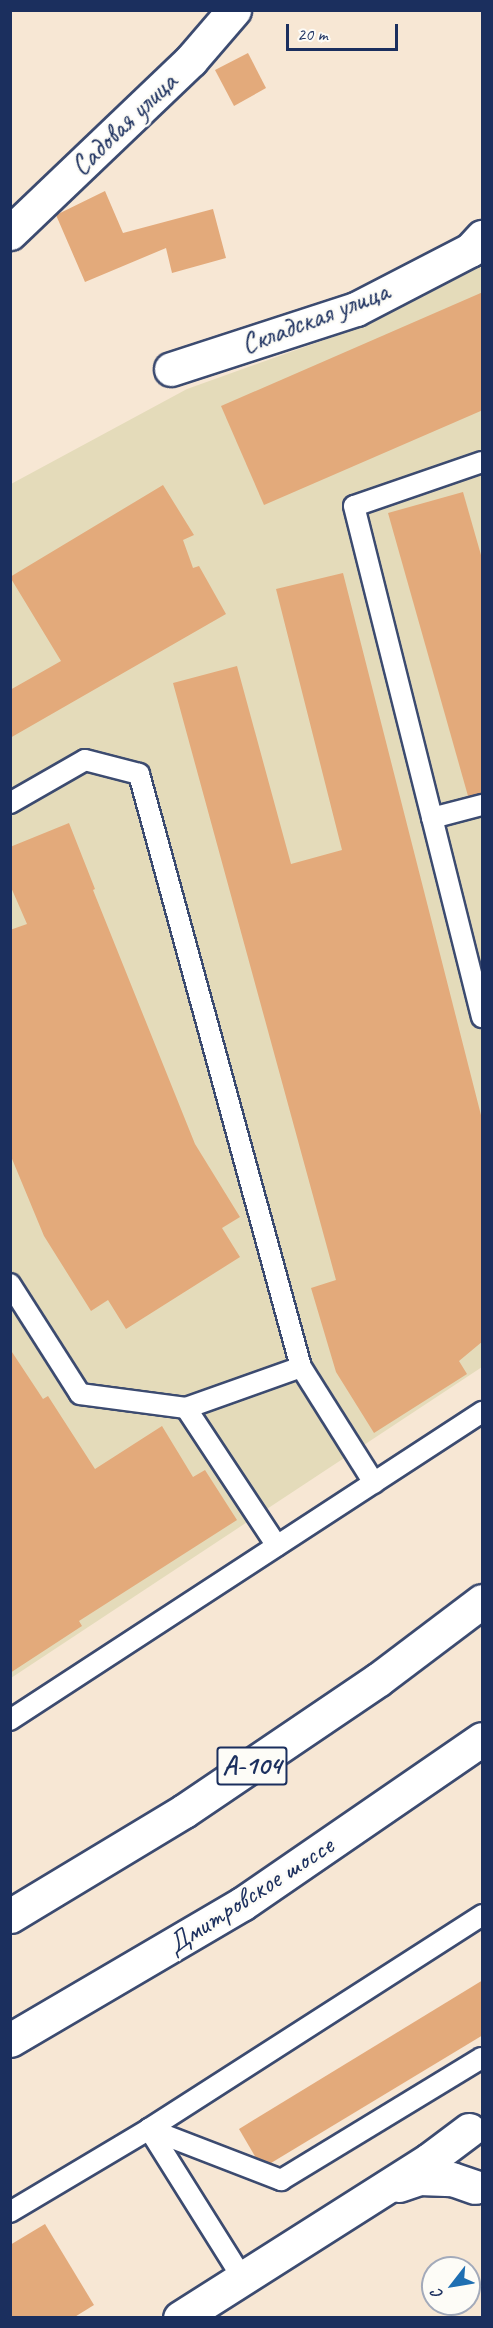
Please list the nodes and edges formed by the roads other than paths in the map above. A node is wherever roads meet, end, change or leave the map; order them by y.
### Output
1 (234, 10) edge
2 (10, 233) edge
3 (483, 237) edge
4 (171, 369) dead end
5 (483, 462) edge
6 (10, 802) edge
7 (483, 805) edge
8 (432, 818) junction
9 (483, 1017) edge
10 (10, 1284) edge
11 (301, 1367) junction
12 (186, 1408) junction
13 (483, 1412) edge
14 (374, 1483) junction
15 (277, 1546) junction
16 (483, 1601) edge
17 (10, 1720) edge
18 (483, 1739) edge
19 (483, 1915) edge
20 (10, 1916) edge
21 (10, 2040) edge
22 (483, 2058) edge
23 (476, 2122) edge
24 (149, 2129) junction
25 (479, 2190) edge
26 (381, 2192) junction
27 (10, 2212) edge
28 (243, 2279) junction
29 (180, 2318) edge

1 - 2 main road, Садовая улица
3 - 4 main road, Складская улица
5 - 8 lane
6 - 11 lane
7 - 8 lane
8 - 9 lane
10 - 12 lane
11 - 12 lane
11 - 14 lane
12 - 15 lane
13 - 14 lane
14 - 15 lane
15 - 17 lane
16 - 20 main road, А-104
18 - 21 main road, Дмитровское шоссе
19 - 24 lane
22 - 24 lane
23 - 25 main road
23 - 26 main road
24 - 27 lane
24 - 28 lane
25 - 26 main road
26 - 28 main road
28 - 29 main road

